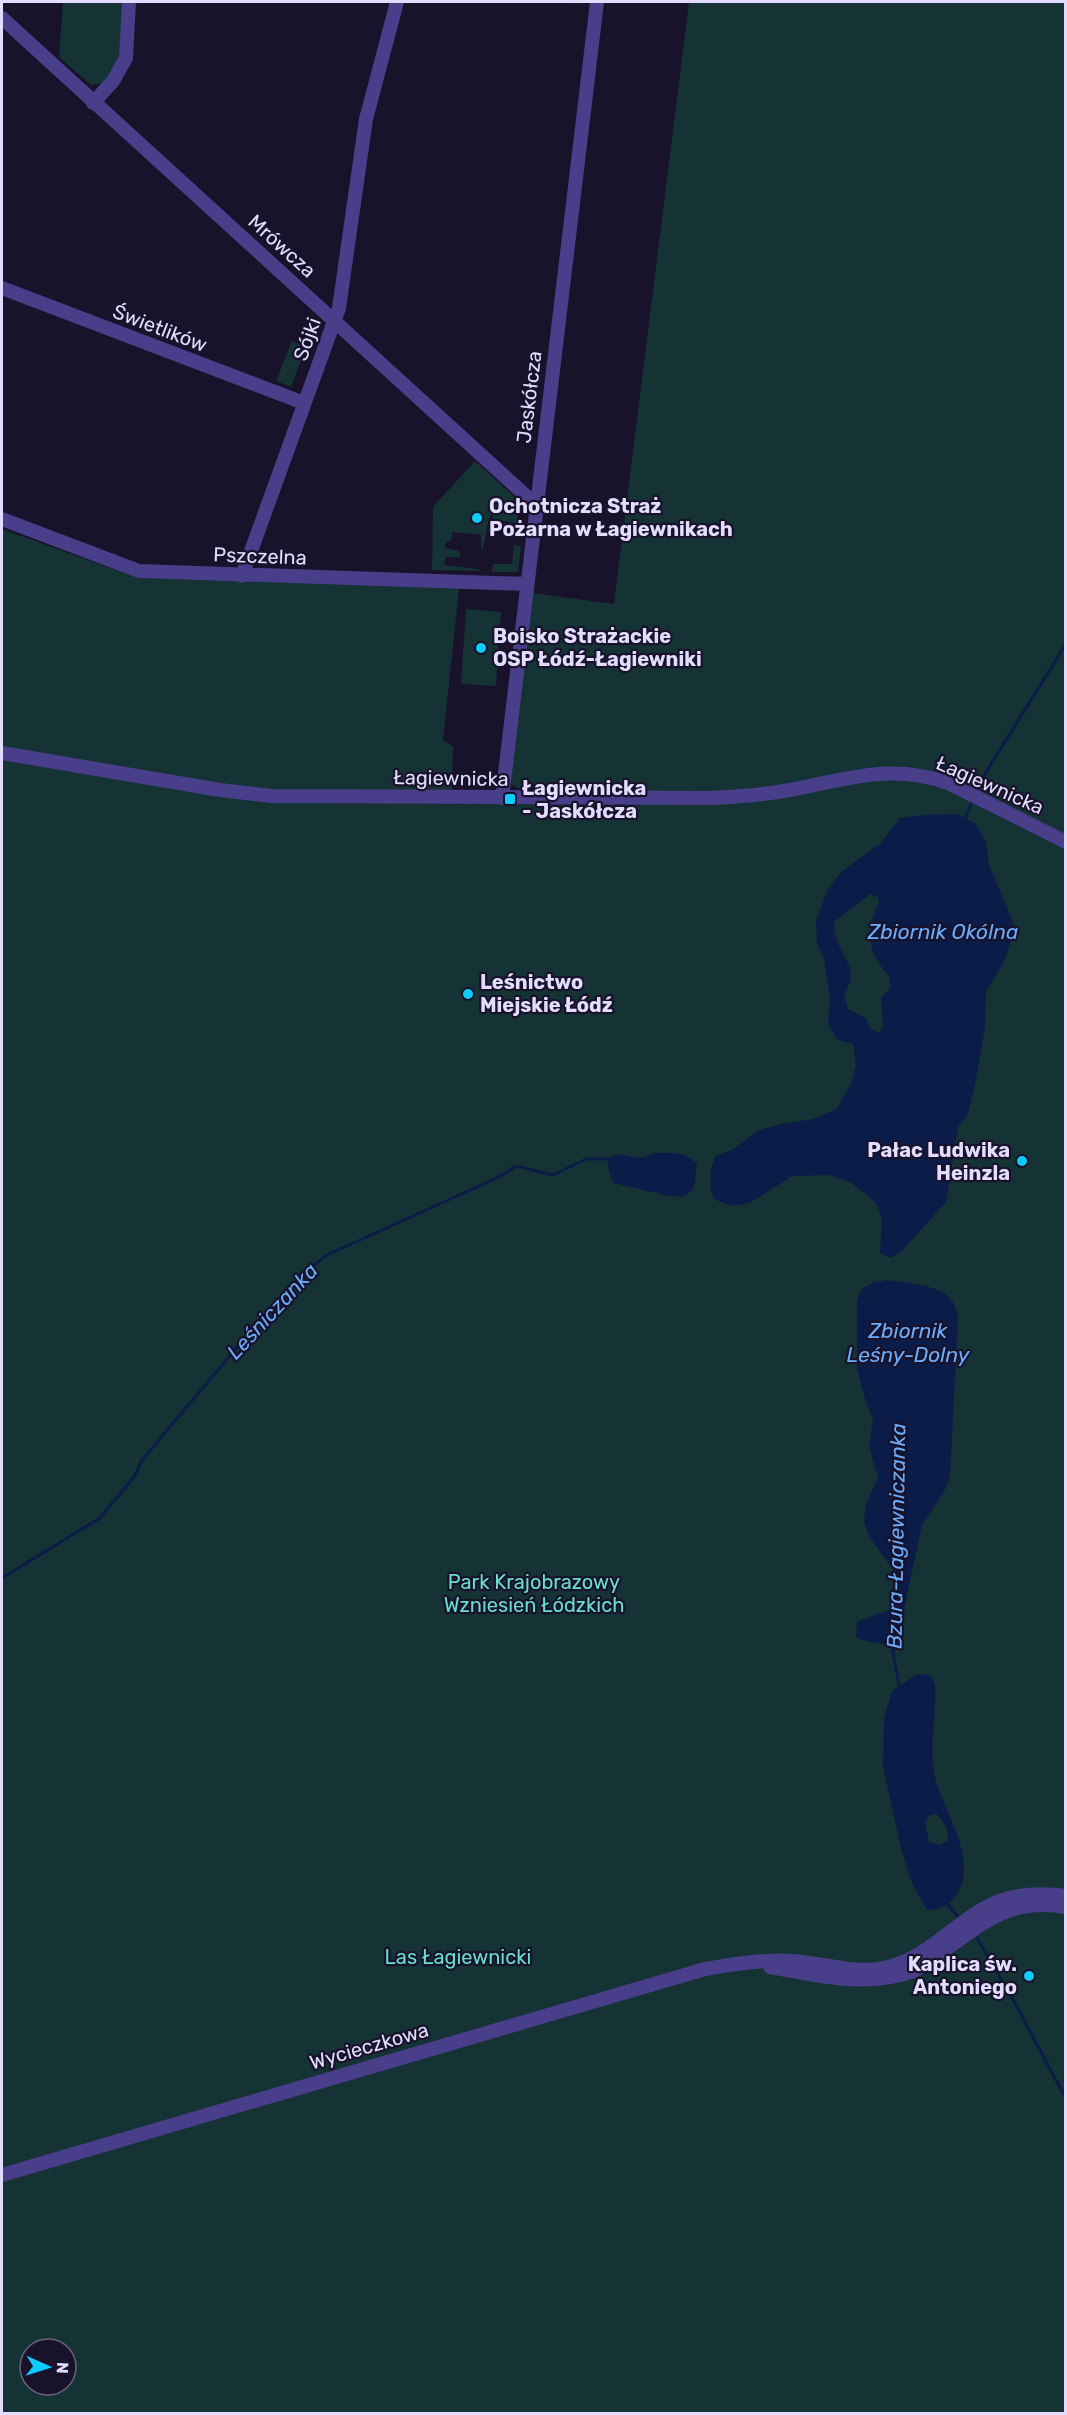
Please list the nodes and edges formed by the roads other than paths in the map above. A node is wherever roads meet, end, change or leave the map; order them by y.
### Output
1 (129, 2) edge
2 (398, 2) edge
3 (597, 2) edge
4 (2, 18) edge
5 (93, 103) junction
6 (2, 288) edge
7 (335, 320) junction
8 (304, 403) junction
9 (536, 505) junction
10 (2, 519) edge
11 (242, 576) junction
12 (527, 585) junction
13 (2, 753) edge
14 (502, 798) junction
15 (1065, 842) edge
16 (1065, 1896) edge
17 (1065, 1907) edge
18 (750, 1964) junction
19 (2, 2175) edge

1 - 5 street
2 - 7 street, Sójki
3 - 9 street, Jaskółcza
4 - 5 street, Mrówcza
5 - 7 street, Mrówcza
6 - 8 street, Świetlików
7 - 8 street, Sójki
7 - 9 street, Mrówcza
8 - 11 street, Sójki
9 - 12 street, Jaskółcza
10 - 11 street, Pszczelna
11 - 12 street, Pszczelna
12 - 14 street, Jaskółcza
13 - 14 street, Łagiewnicka
14 - 15 street, Łagiewnicka
16 - 18 street, Wycieczkowa
17 - 18 street, Wycieczkowa
18 - 19 street, Wycieczkowa

